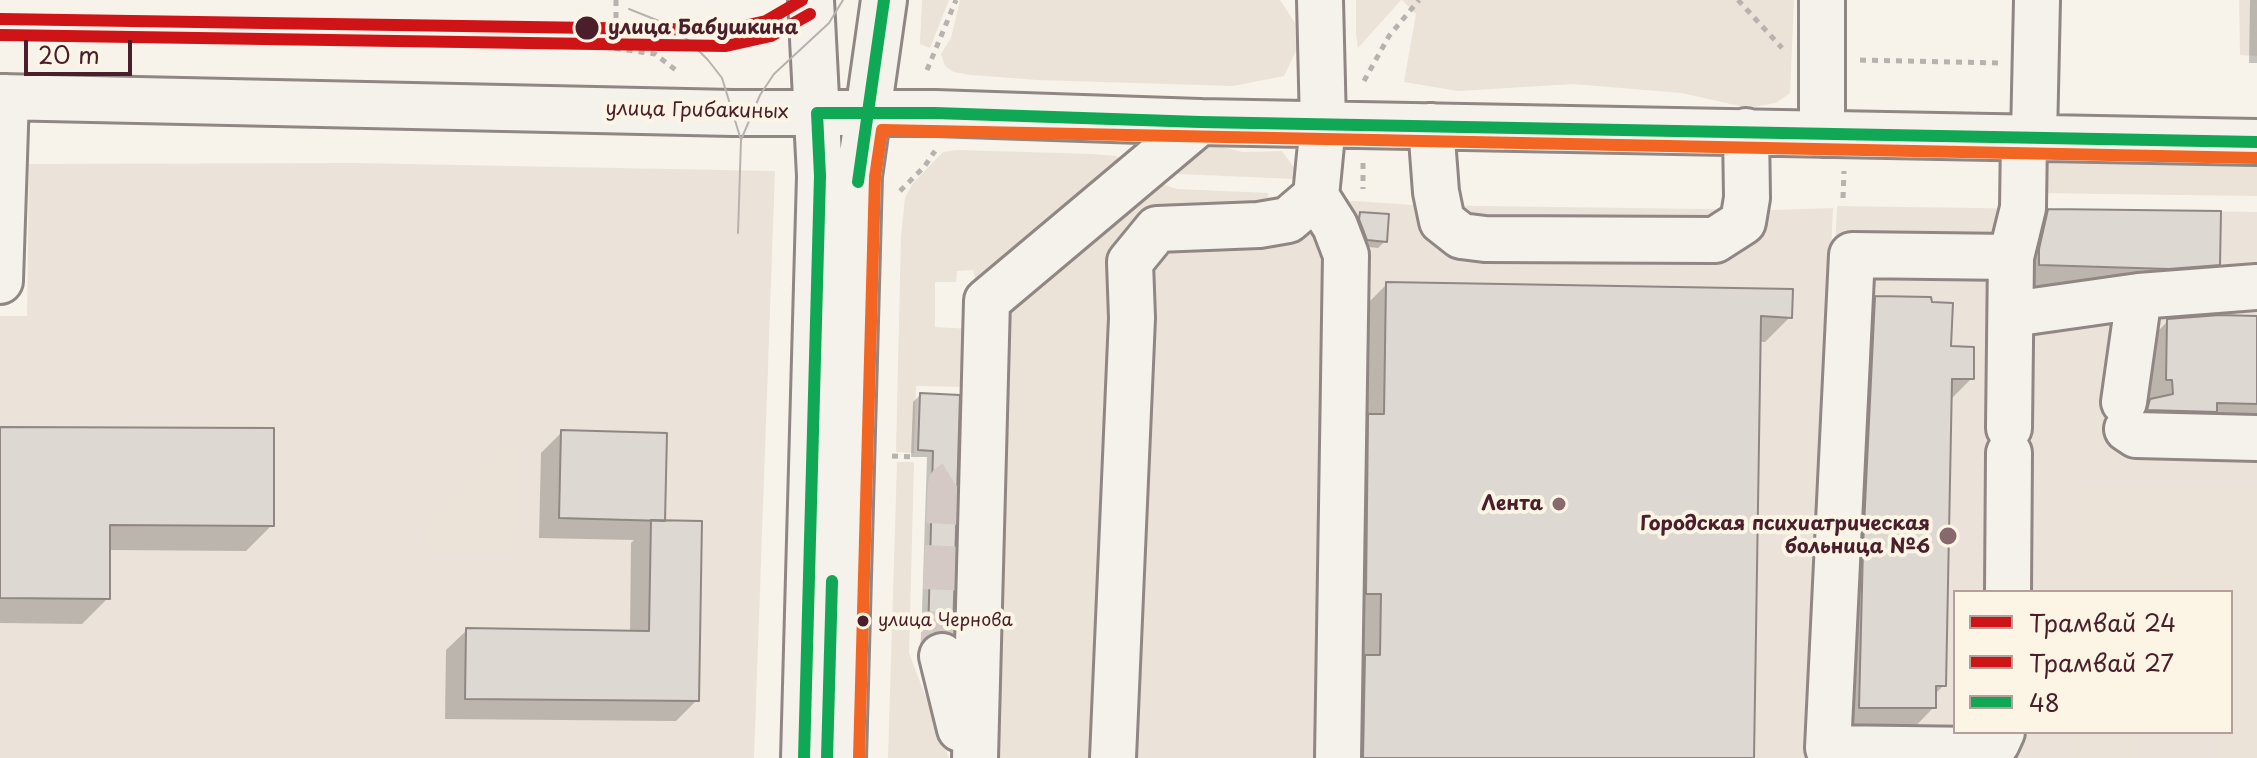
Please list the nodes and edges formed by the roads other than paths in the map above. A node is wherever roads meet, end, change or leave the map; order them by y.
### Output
1 (811, 0) edge
2 (884, 0) edge
3 (1320, 0) edge
4 (1822, 0) edge
5 (2037, 0) edge
6 (3, 97) edge
7 (817, 113) junction
8 (868, 114) junction
9 (1200, 122) junction
10 (1323, 124) junction
11 (1431, 126) junction
12 (1746, 131) junction
13 (2029, 137) junction
14 (2257, 142) edge
15 (1833, 147) junction
16 (1326, 211) junction
17 (2011, 257) junction
18 (0, 281) edge
19 (2257, 287) edge
20 (2139, 296) junction
21 (2012, 314) junction
22 (2257, 438) edge
23 (2008, 590) edge
24 (942, 656) tunnel mouth
25 (2001, 734) edge
26 (804, 758) edge
27 (843, 758) edge
28 (968, 758) edge
29 (975, 758) edge
30 (1113, 758) edge
31 (1338, 758) edge

1 - 7 street
2 - 8 street
3 - 10 street
4 - 15 street
5 - 13 street
6 - 7 street, улица Грибакиных
6 - 18 street
7 - 8 street, улица Грибакиных
7 - 26 street
8 - 9 street, улица Грибакиных
8 - 27 street
9 - 10 street, улица Грибакиных
9 - 29 street
10 - 11 street, улица Грибакиных
10 - 16 street
11 - 12 street, улица Грибакиных
11 - 12 street
12 - 15 street, улица Грибакиных
13 - 14 street, улица Грибакиных
13 - 15 street, улица Грибакиных
13 - 17 street
16 - 30 street
16 - 31 street
17 - 21 street
17 - 25 street
19 - 20 street
20 - 21 street
20 - 22 street
21 - 23 street
24 - 28 street

